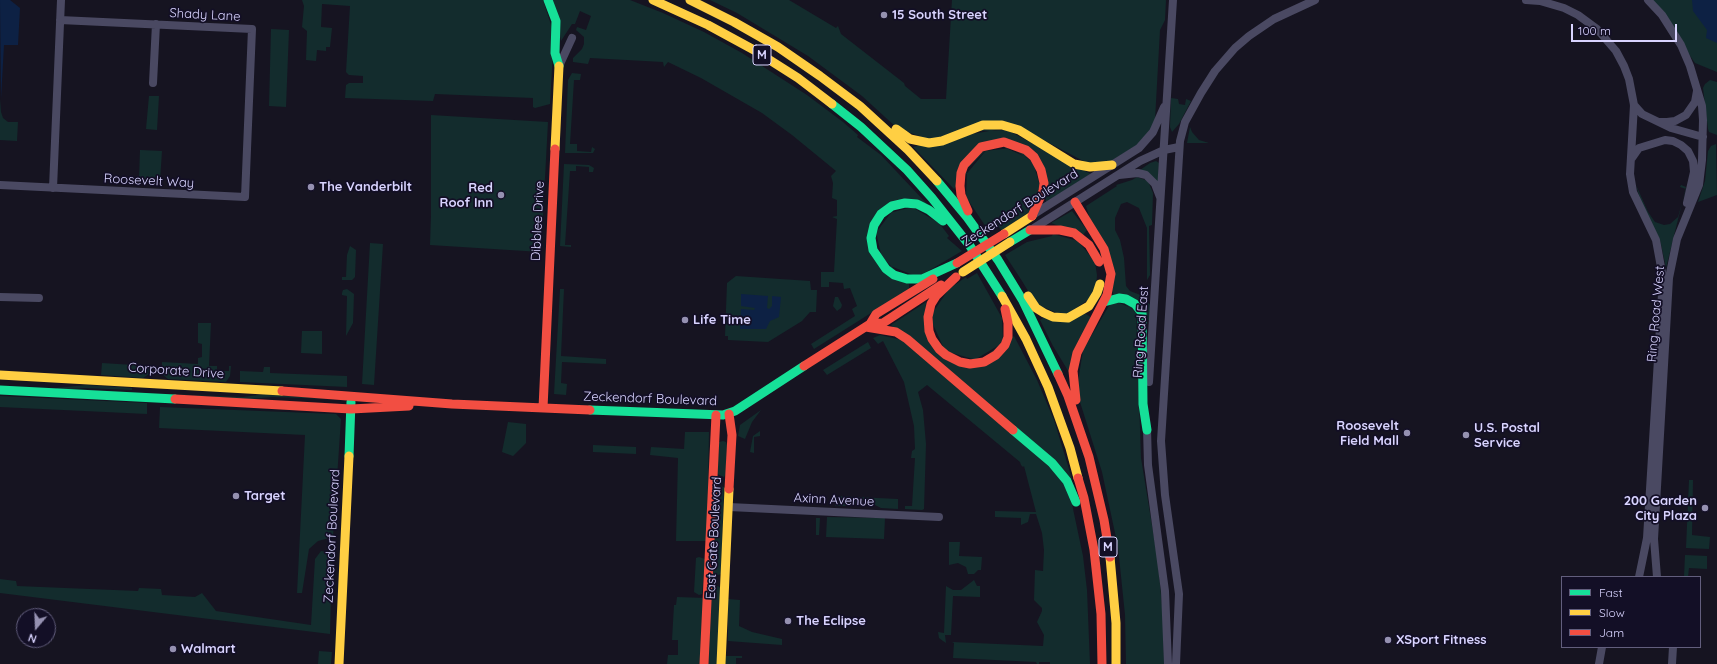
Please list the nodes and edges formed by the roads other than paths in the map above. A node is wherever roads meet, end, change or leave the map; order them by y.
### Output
1 (61, 0) edge
2 (548, 0) edge
3 (653, 0) edge
4 (690, 0) edge
5 (1173, 0) edge
6 (1315, 0) edge
7 (1526, 0) edge
8 (1648, 0) edge
9 (60, 20) junction
10 (156, 24) junction
11 (572, 38) dead end
12 (558, 66) junction
13 (153, 83) dead end
14 (1697, 89) junction
15 (1167, 99) junction
16 (1634, 105) junction
17 (860, 106) junction
18 (1655, 121) junction
19 (1703, 137) junction
20 (1179, 147) junction
21 (1164, 150) junction
22 (1631, 159) junction
23 (1112, 165) junction
24 (1116, 175) junction
25 (0, 185) edge
26 (53, 188) junction
27 (245, 197) joint
28 (1161, 201) junction
29 (1075, 202) junction
30 (1032, 216) junction
31 (1684, 221) junction
32 (974, 227) junction
33 (1030, 230) junction
34 (970, 246) junction
35 (957, 263) junction
36 (1003, 268) junction
37 (959, 275) junction
38 (1001, 294) junction
39 (0, 297) edge
40 (39, 298) dead end
41 (1104, 302) junction
42 (868, 326) junction
43 (0, 375) edge
44 (0, 390) edge
45 (351, 395) junction
46 (452, 404) junction
47 (543, 408) junction
48 (351, 409) junction
49 (729, 414) junction
50 (716, 415) junction
51 (1147, 430) junction
52 (1081, 432) junction
53 (712, 480) junction
54 (730, 481) junction
55 (728, 507) junction
56 (939, 517) dead end
57 (1094, 550) junction
58 (1639, 576) edge
59 (1657, 576) edge
60 (708, 580) junction
61 (725, 581) junction
62 (1167, 622) junction
63 (1180, 627) junction
64 (1602, 648) edge
65 (1673, 648) edge
66 (339, 664) edge
67 (704, 664) edge
68 (721, 664) edge
69 (1102, 664) edge
70 (1116, 664) edge
71 (1168, 664) edge
72 (1176, 664) edge
73 (1599, 664) edge
74 (1672, 664) edge

1 - 9 street
2 - 12 main road
3 - 34 main road, M
4 - 17 main road, M
5 - 15 street, Ring Road East
6 - 20 street, Ring Road East
7 - 16 street, Ring Road West
8 - 14 street, Ring Road West
9 - 10 street, Shady Lane
9 - 26 street
10 - 13 street
10 - 27 street, Shady Lane
11 - 12 street, Dibblee Drive
12 - 47 main road, Dibblee Drive
14 - 18 street
14 - 19 street, Ring Road West
15 - 21 street, Ring Road East
15 - 23 street, Zeckendorf Boulevard
16 - 18 street
16 - 22 street, Ring Road West
17 - 23 main road
17 - 32 main road, M
18 - 19 street
19 - 31 street, Ring Road West
20 - 21 street, Zeckendorf Boulevard
20 - 63 street, Ring Road East
21 - 24 street, Zeckendorf Boulevard
21 - 28 street, Ring Road East
22 - 31 street
22 - 58 street, Ring Road West
23 - 30 street, Zeckendorf Boulevard
24 - 28 street
24 - 29 street, Zeckendorf Boulevard
25 - 26 street, Roosevelt Way
26 - 27 street, Roosevelt Way
28 - 51 street, Ring Road East
29 - 33 street, Zeckendorf Boulevard
29 - 41 main road
30 - 32 main road
30 - 35 main road, Zeckendorf Boulevard, bridge
31 - 59 street, Ring Road West
32 - 36 main road, M
33 - 36 main road
33 - 37 main road, Zeckendorf Boulevard, bridge
34 - 35 main road
34 - 38 main road, M
35 - 42 main road, Zeckendorf Boulevard
36 - 52 main road, M
37 - 38 main road
37 - 42 main road, Zeckendorf Boulevard
38 - 57 main road, M
39 - 40 street
41 - 51 main road
41 - 52 main road
42 - 49 main road, Zeckendorf Boulevard
42 - 57 main road
43 - 45 main road, Corporate Drive
44 - 48 main road
45 - 46 main road, Zeckendorf Boulevard
45 - 48 main road, Zeckendorf Boulevard
46 - 47 main road, Zeckendorf Boulevard
46 - 48 main road, Zeckendorf Boulevard
47 - 50 main road, Zeckendorf Boulevard
48 - 66 main road, Zeckendorf Boulevard
49 - 50 main road, Zeckendorf Boulevard
49 - 54 main road, East Gate Boulevard
50 - 53 main road, East Gate Boulevard
51 - 62 street, Ring Road East
52 - 70 main road, M
53 - 54 main road
53 - 60 main road, East Gate Boulevard
54 - 55 main road, East Gate Boulevard
55 - 56 street, Axinn Avenue
55 - 61 main road, East Gate Boulevard
57 - 69 main road, M
60 - 61 main road
60 - 67 main road, East Gate Boulevard
61 - 68 main road, East Gate Boulevard
62 - 63 street
62 - 71 street, Ring Road East
63 - 72 street, Ring Road East
64 - 73 street
65 - 74 street

